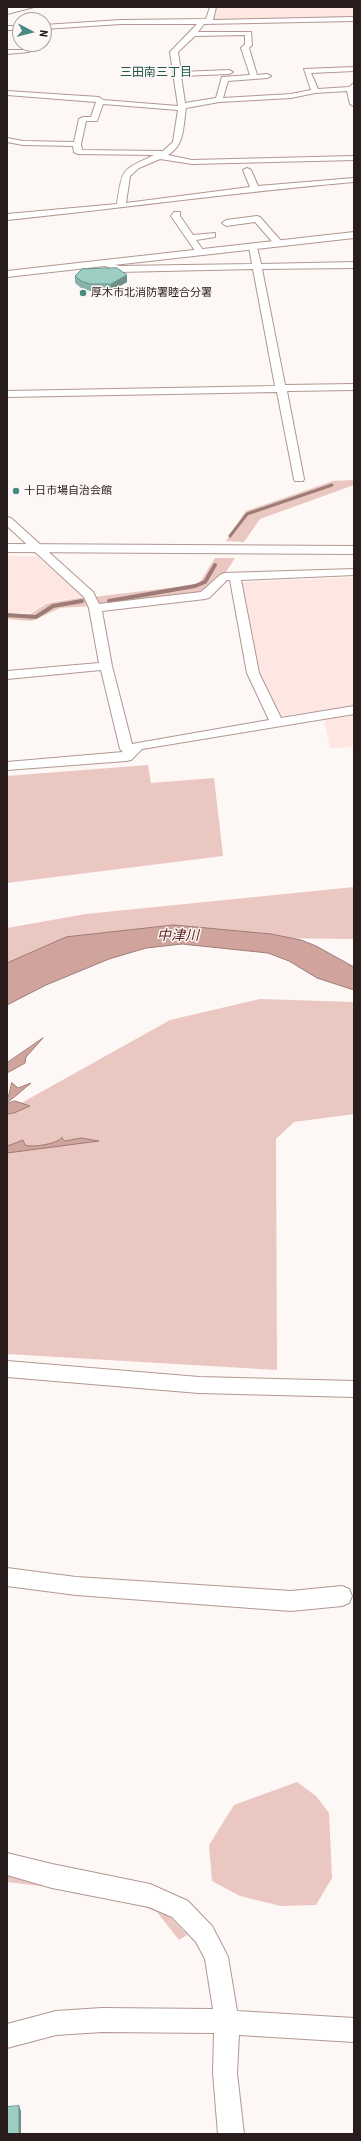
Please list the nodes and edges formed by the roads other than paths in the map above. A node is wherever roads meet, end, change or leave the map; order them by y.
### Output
1 (30, 7) edge
2 (213, 7) edge
3 (7, 11) edge
4 (354, 18) edge
5 (205, 23) junction
6 (52, 26) edge
7 (193, 34) junction
8 (354, 69) edge
9 (229, 72) dead end
10 (178, 74) junction
11 (254, 76) junction
12 (267, 76) dead end
13 (352, 87) edge
14 (314, 91) junction
15 (7, 93) edge
16 (100, 99) junction
17 (219, 100) junction
18 (354, 104) edge
19 (182, 107) junction
20 (7, 140) edge
21 (77, 144) junction
22 (162, 155) junction
23 (354, 158) edge
24 (247, 170) dead end
25 (354, 180) edge
26 (255, 189) junction
27 (121, 206) junction
28 (52, 213) junction
29 (177, 214) dead end
30 (7, 218) edge
31 (7, 221) edge
32 (226, 223) dead end
33 (212, 235) dead end
34 (354, 235) edge
35 (190, 238) junction
36 (279, 244) junction
37 (254, 247) junction
38 (201, 253) junction
39 (105, 264) junction
40 (354, 265) edge
41 (258, 268) junction
42 (7, 274) edge
43 (354, 387) edge
44 (281, 388) junction
45 (7, 394) edge
46 (299, 479) dead end
47 (7, 520) edge
48 (7, 548) edge
49 (40, 548) junction
50 (354, 550) edge
51 (354, 572) edge
52 (235, 577) junction
53 (95, 608) junction
54 (106, 666) junction
55 (7, 675) edge
56 (354, 710) edge
57 (276, 722) junction
58 (131, 751) junction
59 (7, 766) edge
60 (7, 1369) edge
61 (354, 1388) edge
62 (7, 1577) edge
63 (342, 1596) dead end
64 (7, 1864) edge
65 (227, 2022) junction
66 (354, 2030) edge
67 (7, 2036) edge
68 (231, 2134) edge

1 - 3 street
2 - 5 street
4 - 5 street
5 - 6 street
5 - 7 street
7 - 10 street
7 - 11 street
8 - 14 street
9 - 10 street
10 - 19 street
11 - 12 street
11 - 17 street
13 - 14 street
13 - 18 street
14 - 17 street
15 - 16 street
16 - 19 street
16 - 21 street
17 - 19 street
19 - 22 street
20 - 21 street
21 - 22 street
22 - 23 street
22 - 27 street
24 - 26 street
25 - 26 street
26 - 27 street
27 - 28 street
28 - 30 street
28 - 31 street
29 - 35 street
32 - 36 street
33 - 35 street
34 - 36 street
35 - 38 street
36 - 37 street
37 - 38 street
37 - 41 street
38 - 39 street
39 - 41 street
39 - 42 street
40 - 41 street
41 - 44 street
43 - 44 street
44 - 45 street
44 - 46 street
47 - 49 street
48 - 49 street
49 - 50 street
49 - 53 street
51 - 52 street
52 - 53 street
52 - 57 street
53 - 54 street
54 - 55 street
54 - 58 street
56 - 57 street
57 - 58 street
58 - 59 street
60 - 61 street
62 - 63 street
64 - 65 street
65 - 66 street
65 - 67 street
65 - 68 street

